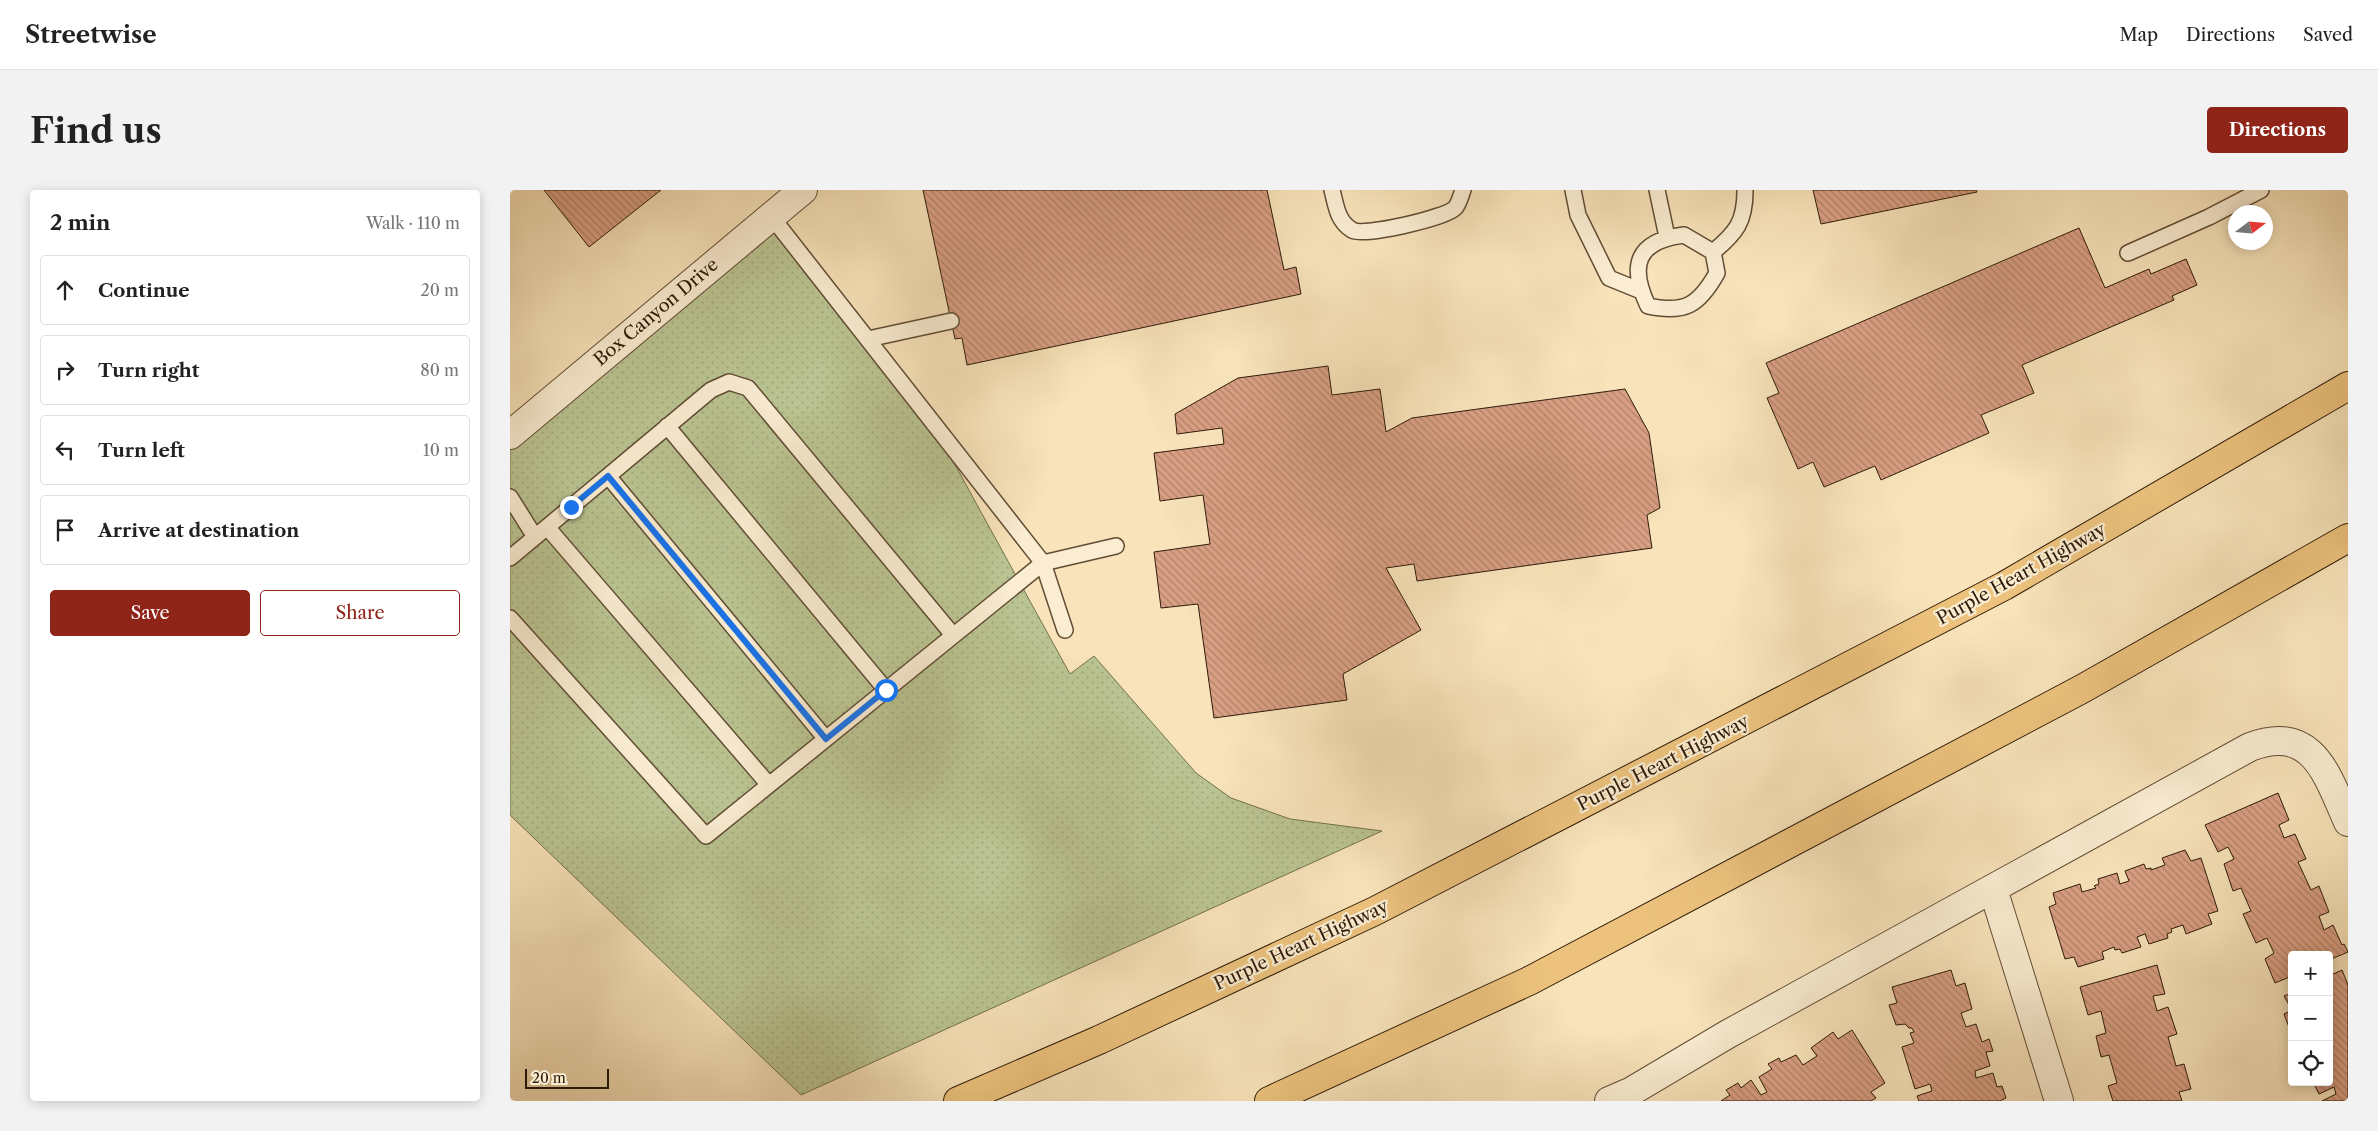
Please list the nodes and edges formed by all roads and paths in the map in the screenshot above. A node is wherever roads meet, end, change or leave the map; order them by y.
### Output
1 (803, 190) edge
2 (1332, 190) edge
3 (1462, 190) edge
4 (1573, 190) edge
5 (1657, 190) edge
6 (2261, 190) edge
7 (1745, 191) edge
8 (772, 216) junction
9 (1667, 237) junction
10 (1712, 252) junction
11 (2128, 253) dead end
12 (1641, 291) junction
13 (951, 321) dead end
14 (868, 339) junction
15 (2348, 386) edge
16 (668, 426) junction
17 (510, 435) edge
18 (608, 476) junction
19 (510, 497) edge
20 (541, 532) junction
21 (2348, 538) edge
22 (1116, 546) dead end
23 (510, 556) edge
24 (1043, 562) junction
25 (510, 618) edge
26 (1065, 630) dead end
27 (953, 635) junction
28 (886, 690) junction
29 (826, 739) junction
30 (769, 785) junction
31 (2348, 822) edge
32 (1993, 889) junction
33 (958, 1101) edge
34 (1269, 1101) edge
35 (1609, 1101) edge
36 (2059, 1101) edge

1 - 8 street, Box Canyon Drive
2 - 3 lane
4 - 12 lane
5 - 9 lane
6 - 11 lane
7 - 10 lane
8 - 14 lane
8 - 17 street, Box Canyon Drive
9 - 10 lane
9 - 12 lane
10 - 12 lane
13 - 14 lane
14 - 24 lane
15 - 33 highway, Purple Heart Highway
16 - 18 lane
16 - 27 lane
16 - 28 lane
18 - 20 lane
18 - 29 lane
19 - 20 lane
20 - 23 lane
20 - 30 lane
21 - 34 highway
22 - 24 lane
24 - 26 lane
24 - 27 lane
25 - 30 lane
27 - 28 lane
28 - 29 lane
29 - 30 lane
31 - 32 street
32 - 35 street
32 - 36 street

